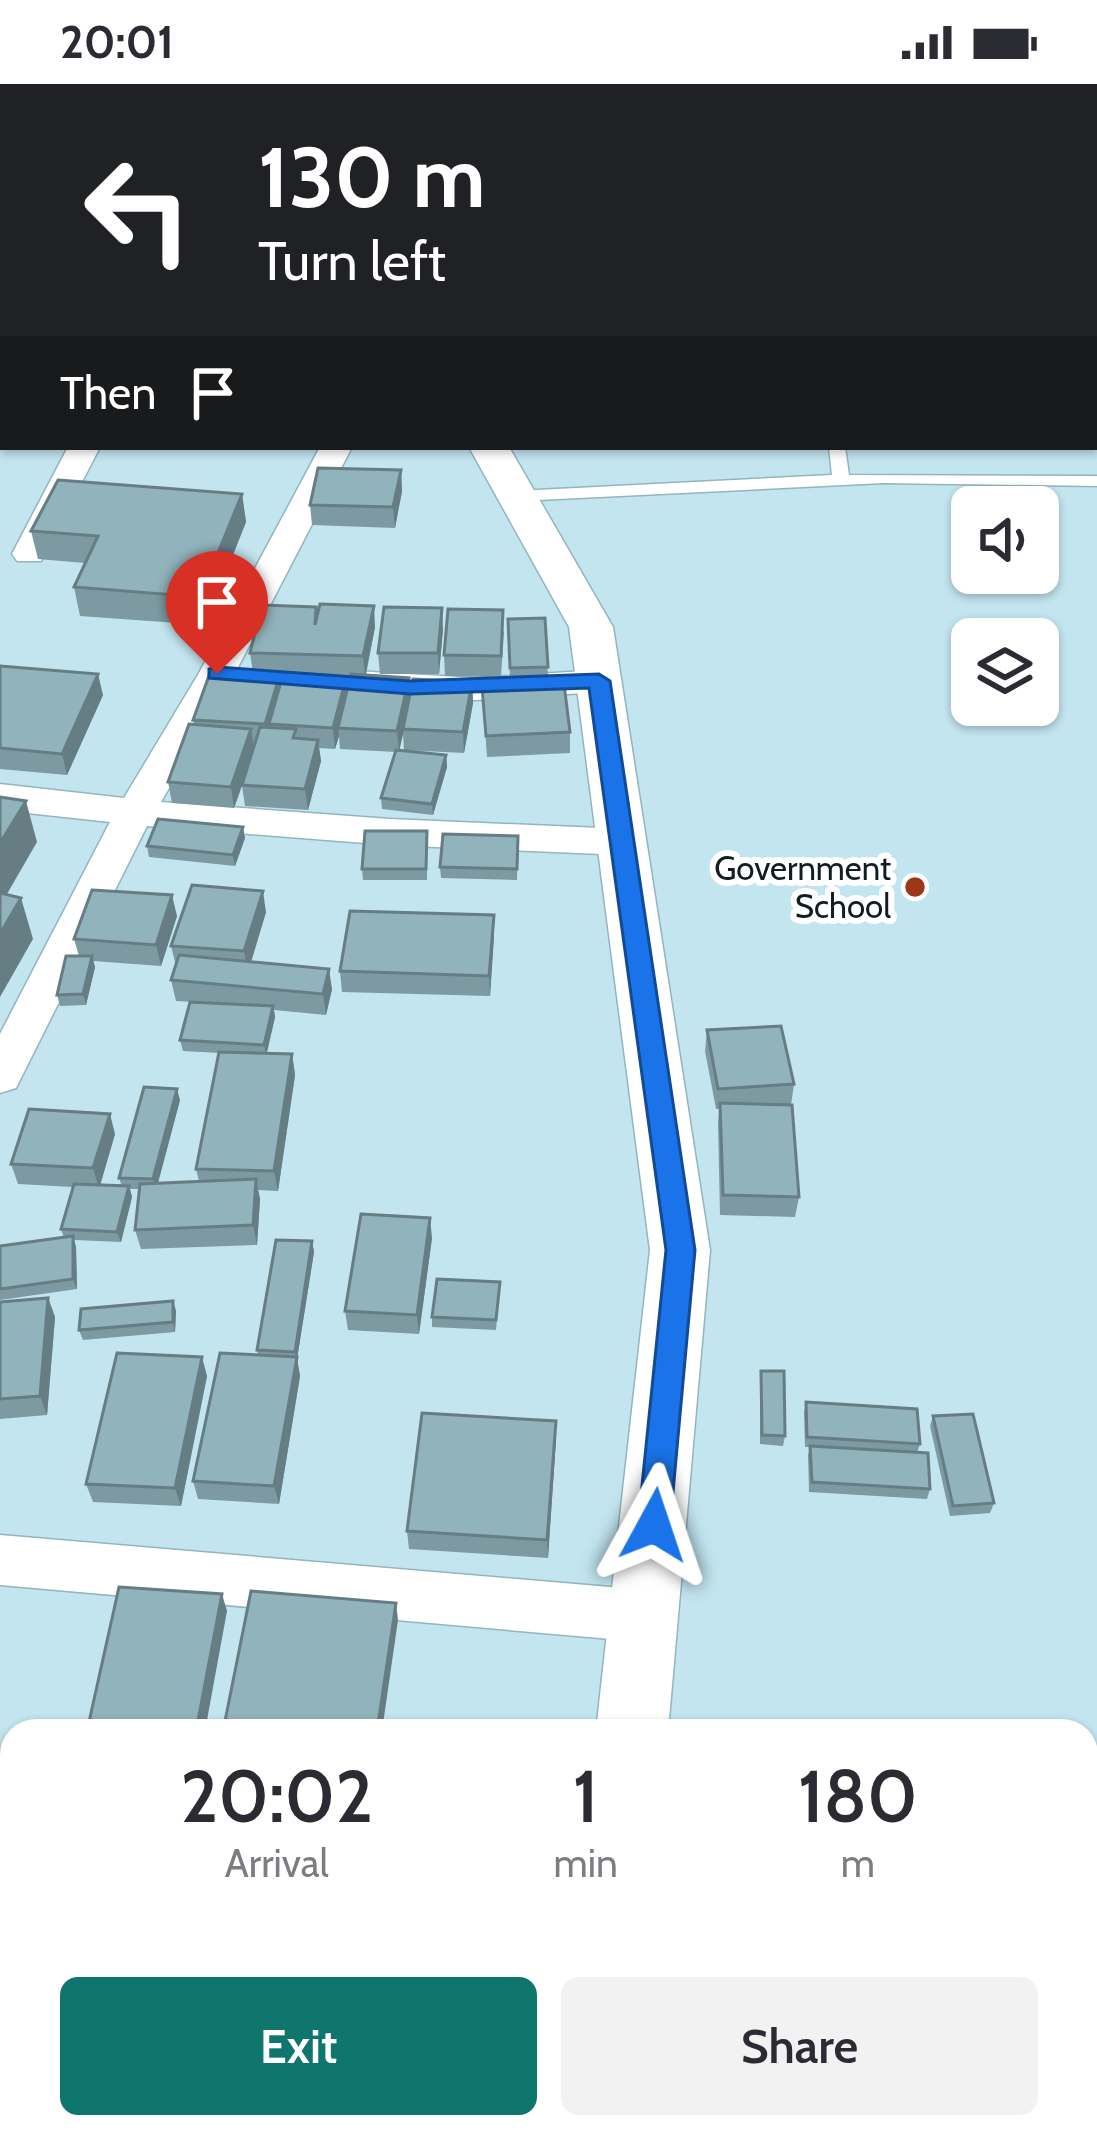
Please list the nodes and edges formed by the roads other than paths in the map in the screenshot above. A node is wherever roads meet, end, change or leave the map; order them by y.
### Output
1 (83, 450) edge
2 (334, 450) edge
3 (491, 450) edge
4 (837, 450) edge
5 (841, 481) junction
6 (1097, 481) edge
7 (517, 496) junction
8 (29, 554) edge
9 (217, 674) junction
10 (599, 681) junction
11 (0, 796) edge
12 (134, 814) junction
13 (624, 842) junction
14 (0, 1076) edge
15 (0, 1560) edge
16 (645, 1616) junction
17 (633, 1719) edge

1 - 8 street
2 - 9 street
3 - 7 street
4 - 5 lane
5 - 6 lane
5 - 7 lane
7 - 10 street
9 - 10 street
9 - 12 street
10 - 13 street
11 - 12 street
12 - 13 street
12 - 14 street
13 - 16 street
15 - 16 street
16 - 17 street

